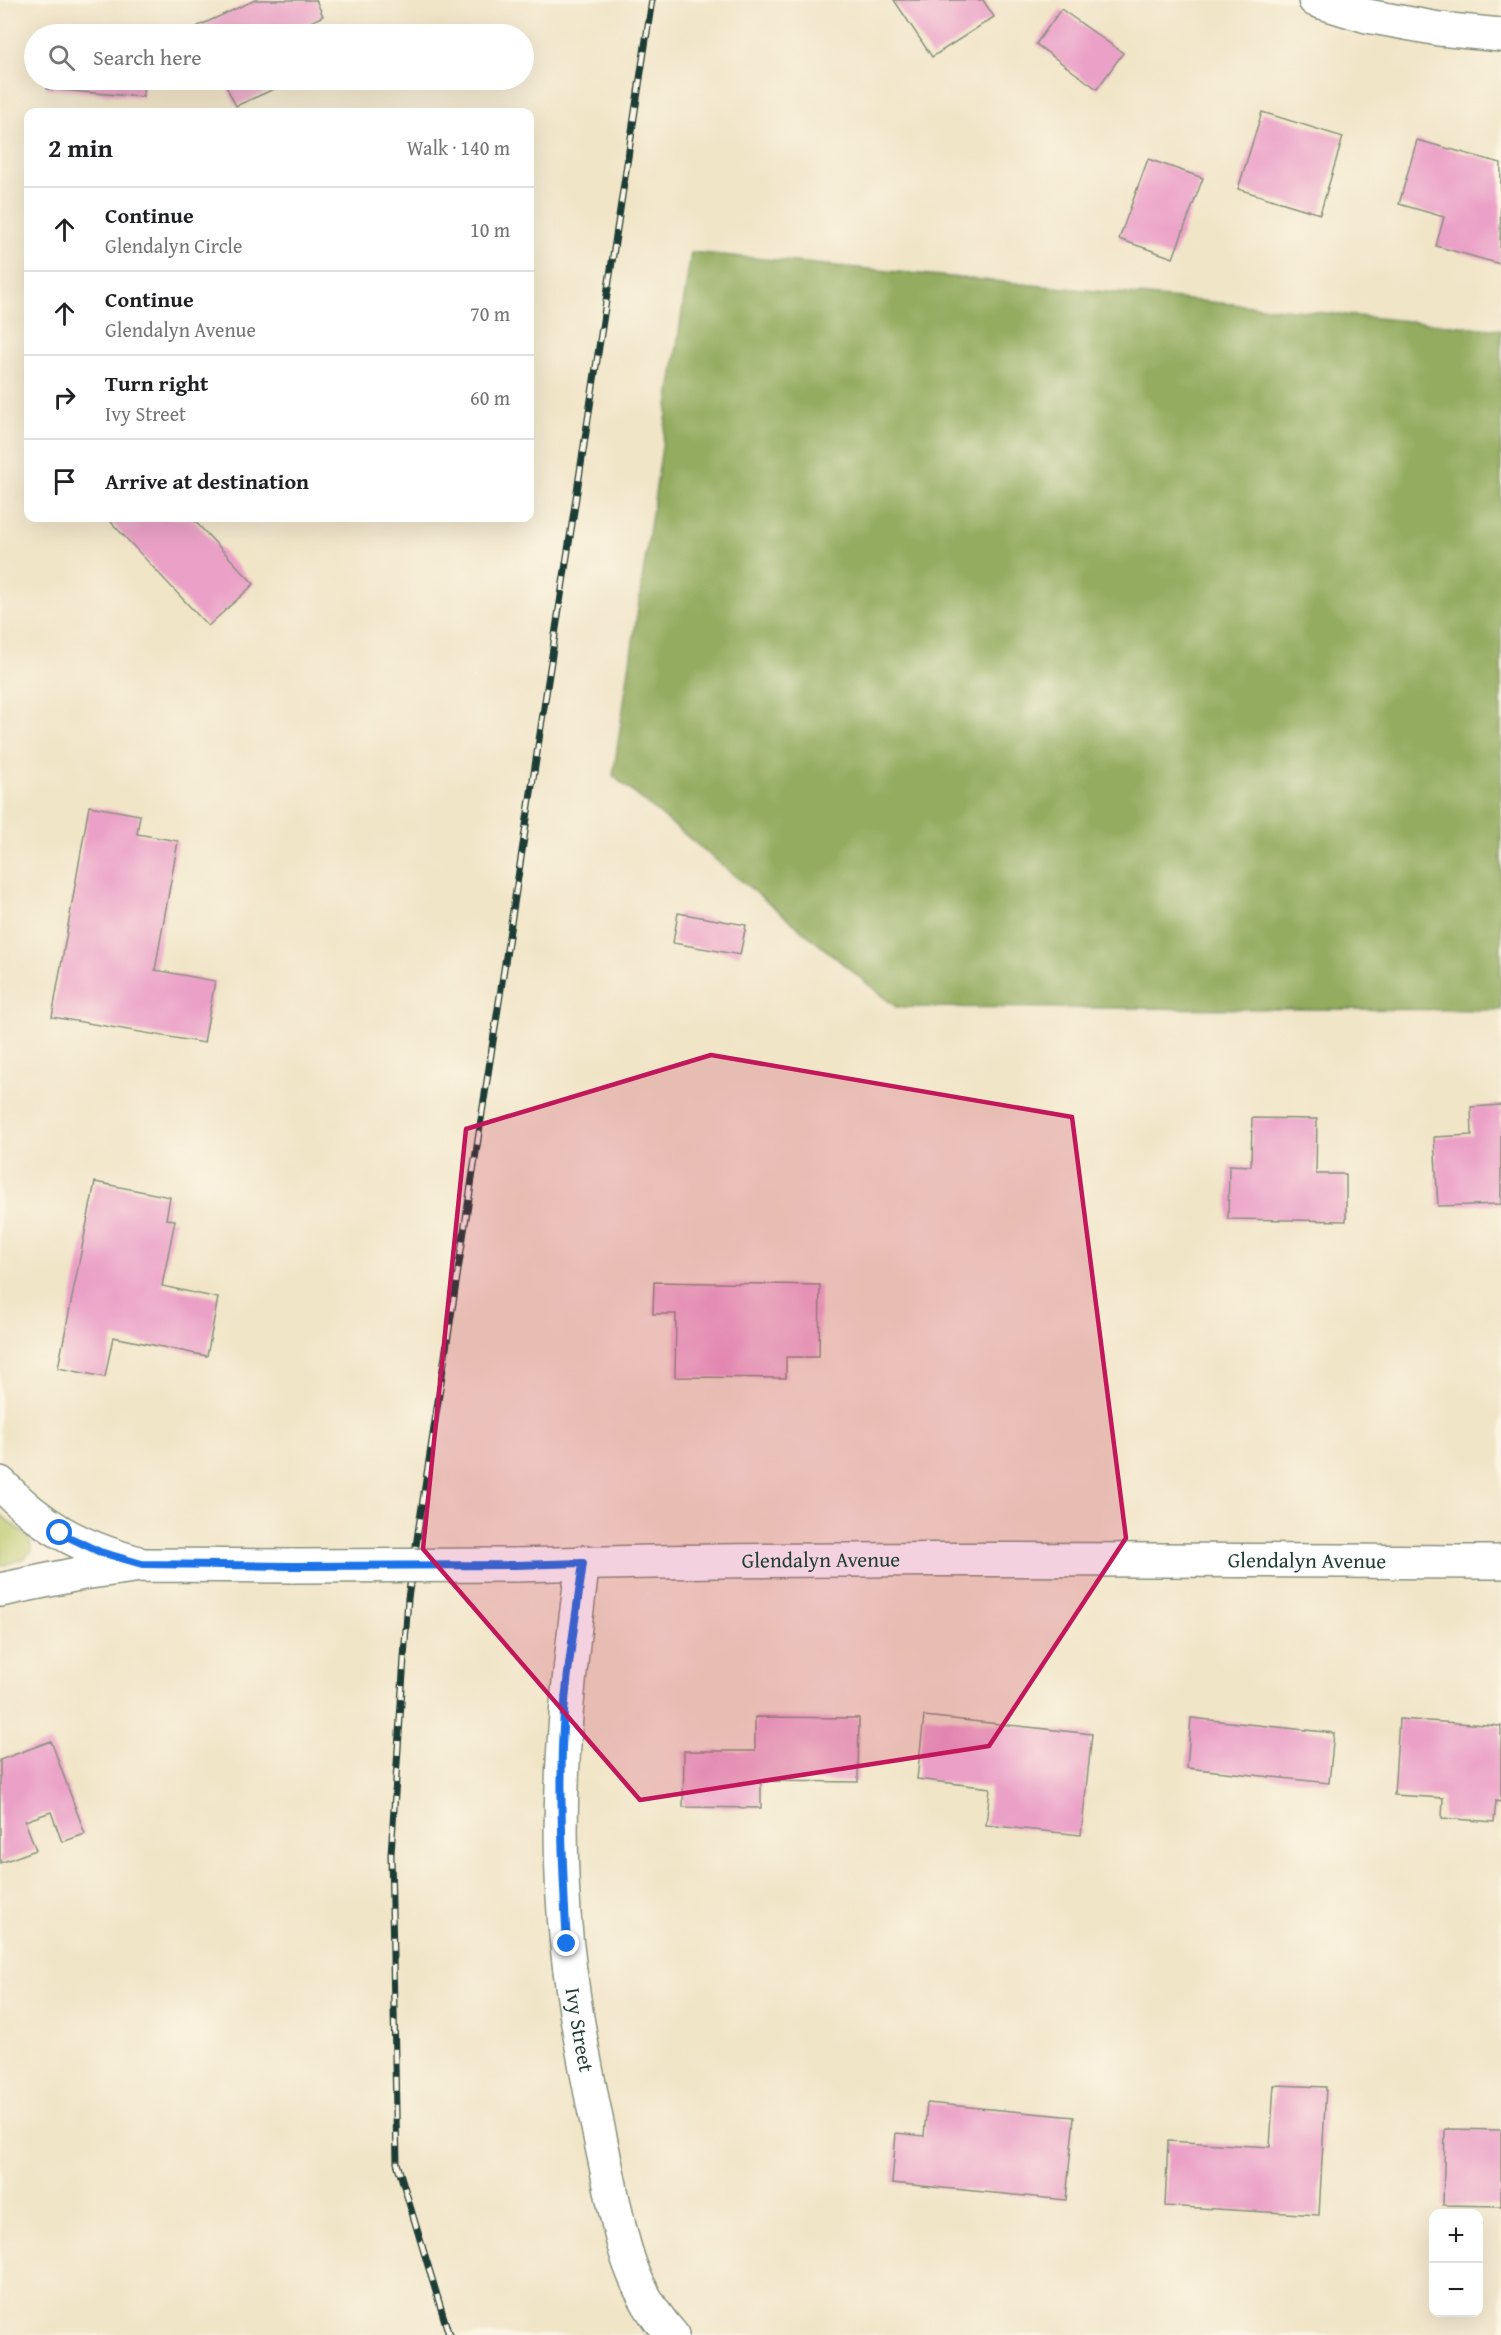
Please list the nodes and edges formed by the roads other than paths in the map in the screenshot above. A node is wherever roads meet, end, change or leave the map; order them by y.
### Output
1 (1315, 0) edge
2 (1501, 35) edge
3 (0, 1483) edge
4 (1501, 1562) edge
5 (583, 1563) junction
6 (142, 1564) junction
7 (0, 1590) edge
8 (672, 2335) edge

1 - 2 street
3 - 6 street
4 - 5 street, Glendalyn Avenue
5 - 6 street, Glendalyn Avenue, bridge
5 - 8 street, Ivy Street
6 - 7 street

